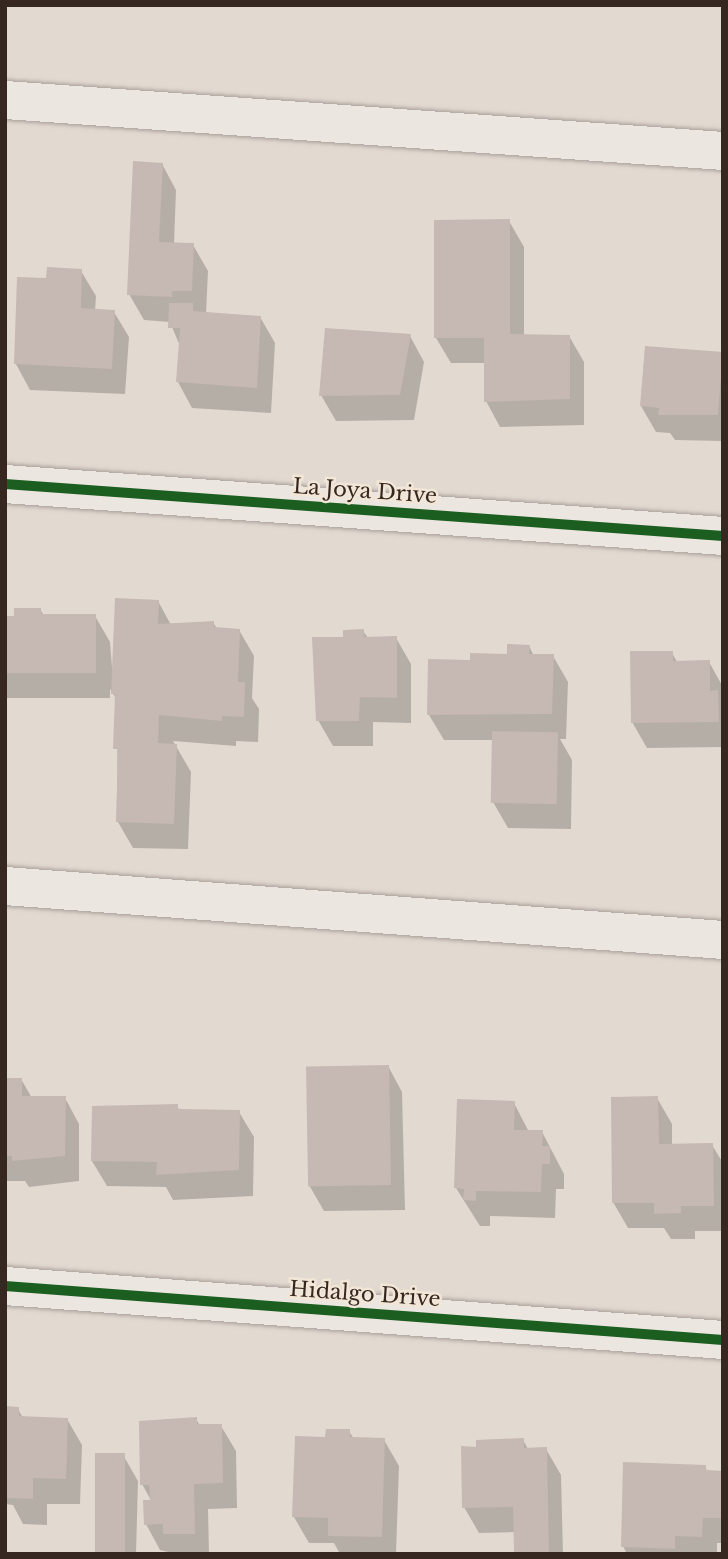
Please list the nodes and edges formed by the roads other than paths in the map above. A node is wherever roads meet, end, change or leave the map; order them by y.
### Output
1 (5, 100) edge
2 (723, 151) edge
3 (5, 484) edge
4 (723, 536) edge
5 (5, 886) edge
6 (723, 940) edge
7 (5, 1286) edge
8 (723, 1340) edge

1 - 2 street
3 - 4 street, La Joya Drive
5 - 6 street
7 - 8 street, Hidalgo Drive

